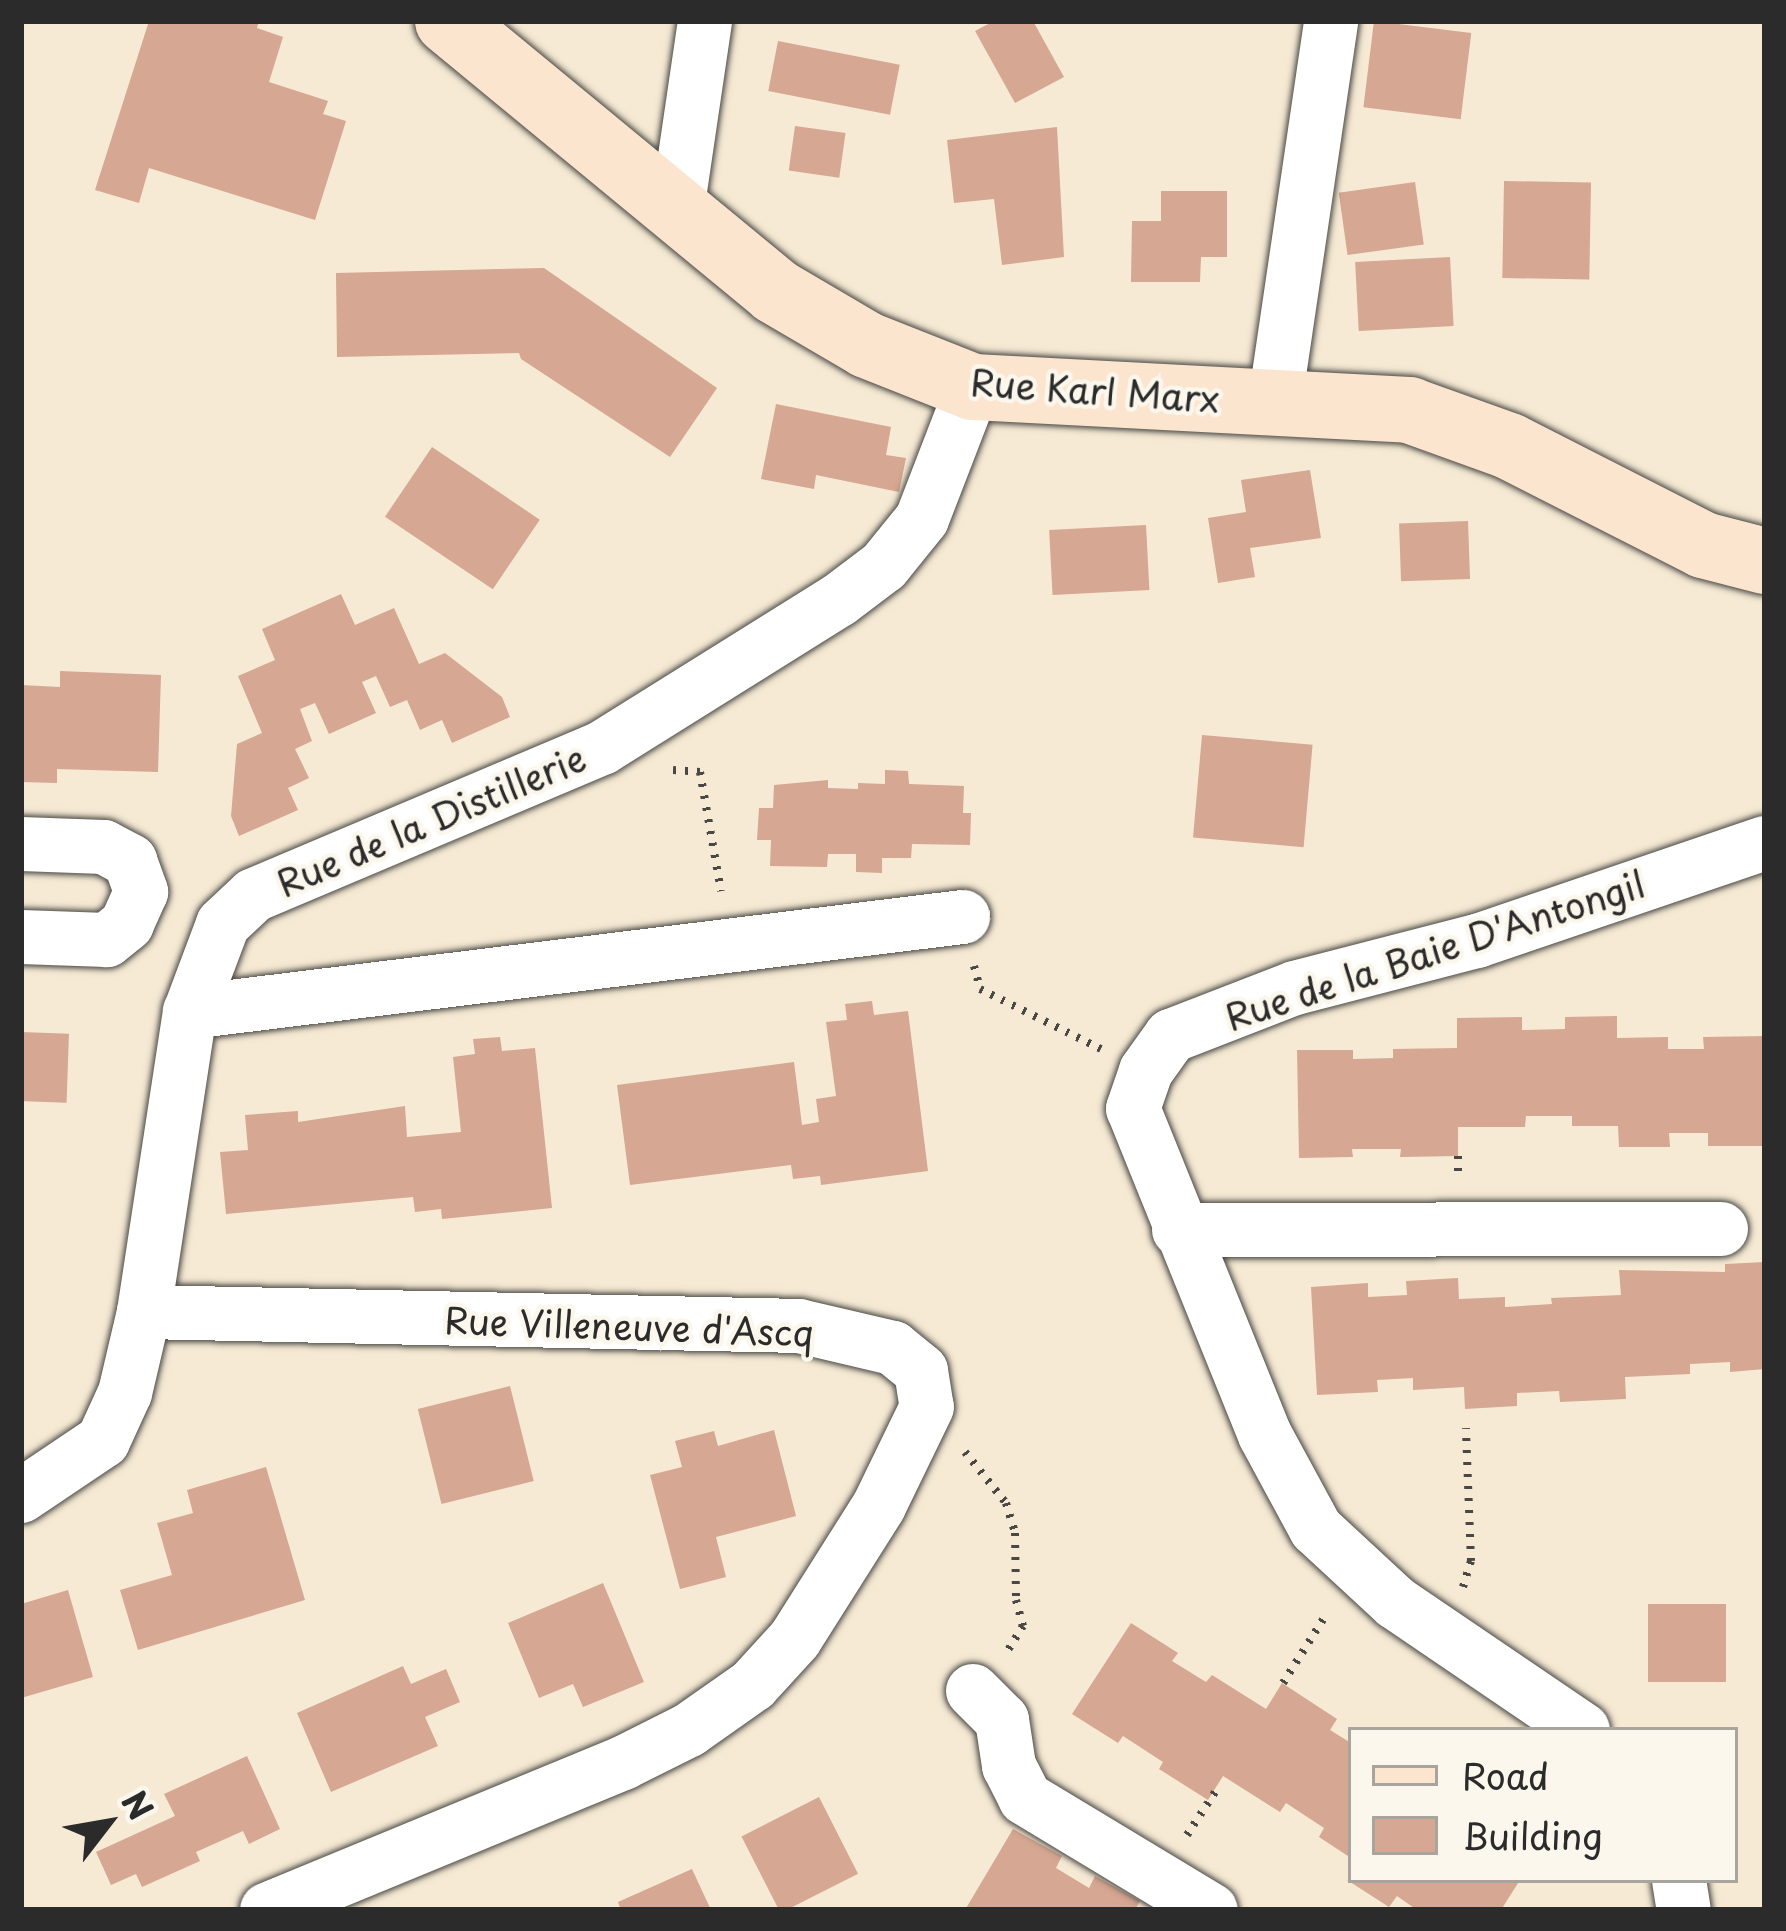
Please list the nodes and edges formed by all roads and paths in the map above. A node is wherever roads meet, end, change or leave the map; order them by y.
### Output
1 (448, 21) edge
2 (705, 21) edge
3 (1331, 21) edge
4 (677, 211) junction
5 (973, 388) junction
6 (1275, 402) junction
7 (1765, 561) edge
8 (645, 721) junction
9 (1765, 843) edge
10 (21, 844) edge
11 (963, 916) joint
12 (21, 937) edge
13 (731, 945) junction
14 (190, 1012) junction
15 (1146, 1071) junction
16 (1721, 1229) dead end
17 (1179, 1230) junction
18 (144, 1312) junction
19 (919, 1424) junction
20 (1466, 1428) dead end
21 (21, 1496) edge
22 (1471, 1561) dead end
23 (1329, 1609) dead end
24 (1282, 1683) dead end
25 (976, 1694) joint
26 (1578, 1727) edge
27 (267, 1910) edge
28 (1211, 1910) edge

1 - 4 main road, Rue Karl Marx
2 - 4 street
3 - 6 street
4 - 5 main road, Rue Karl Marx
5 - 6 main road, Rue Karl Marx
5 - 8 street, Rue de la Distillerie
6 - 7 main road, Rue Karl Marx
8 - 13 path
8 - 14 street, Rue de la Distillerie
9 - 15 street, Rue de la Baie D'Antongil
10 - 12 street
11 - 13 street
11 - 15 path
13 - 14 street
14 - 18 street, Rue de la Distillerie
15 - 17 street
16 - 17 street
17 - 26 street
18 - 19 street, Rue Villeneuve d'Ascq
18 - 21 street, Rue de la Distillerie
19 - 25 path
19 - 27 street, Rue Villeneuve d'Ascq
20 - 22 path
23 - 24 path
25 - 28 street

